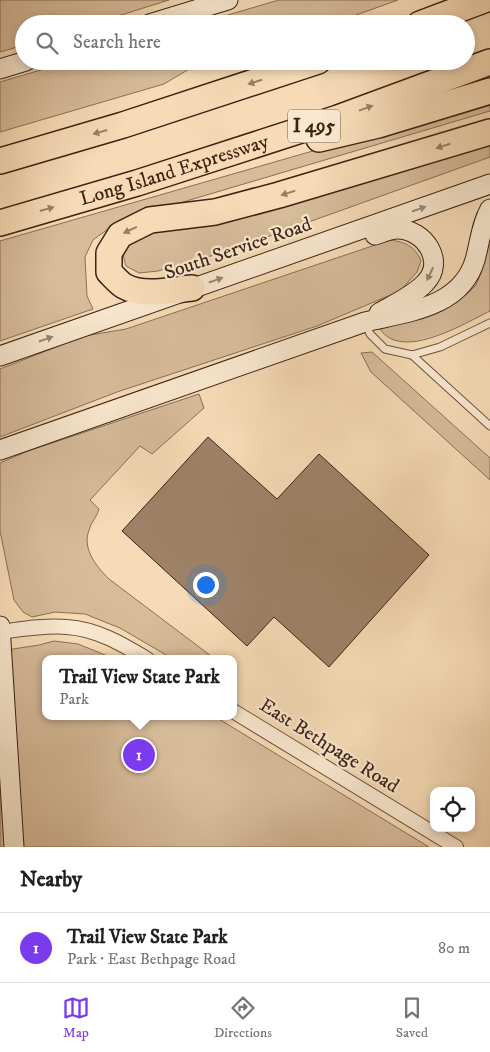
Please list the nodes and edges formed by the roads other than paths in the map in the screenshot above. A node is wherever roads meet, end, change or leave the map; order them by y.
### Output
1 (228, 0) edge
2 (484, 0) edge
3 (179, 15) edge
4 (444, 15) edge
5 (490, 62) edge
6 (15, 64) edge
7 (475, 68) edge
8 (0, 69) edge
9 (291, 70) edge
10 (468, 70) edge
11 (490, 92) edge
12 (490, 132) edge
13 (0, 161) edge
14 (137, 183) junction
15 (490, 184) edge
16 (490, 209) edge
17 (0, 223) edge
18 (262, 264) junction
19 (192, 288) junction
20 (365, 322) junction
21 (490, 323) edge
22 (412, 355) junction
23 (0, 356) edge
24 (490, 426) edge
25 (0, 450) edge
26 (0, 629) edge
27 (141, 655) edge
28 (237, 713) edge
29 (14, 847) edge
30 (456, 847) edge

1 - 3 main road
2 - 4 highway
7 -> 5 highway, Long Island Expressway / I 495
6 - 8 main road
9 -> 13 highway
14 -> 10 highway, Long Island Expressway / I 495
11 - 14 highway
12 -> 19 highway
17 -> 14 highway, Long Island Expressway / I 495
18 -> 15 main road, South Service Road
16 - 20 main road
19 -> 18 main road, South Service Road
18 -> 20 main road
23 -> 19 main road, South Service Road
20 - 22 lane
20 - 25 main road
21 - 22 lane
22 - 24 lane
26 - 27 street
26 - 29 main road
28 - 30 street, East Bethpage Road

